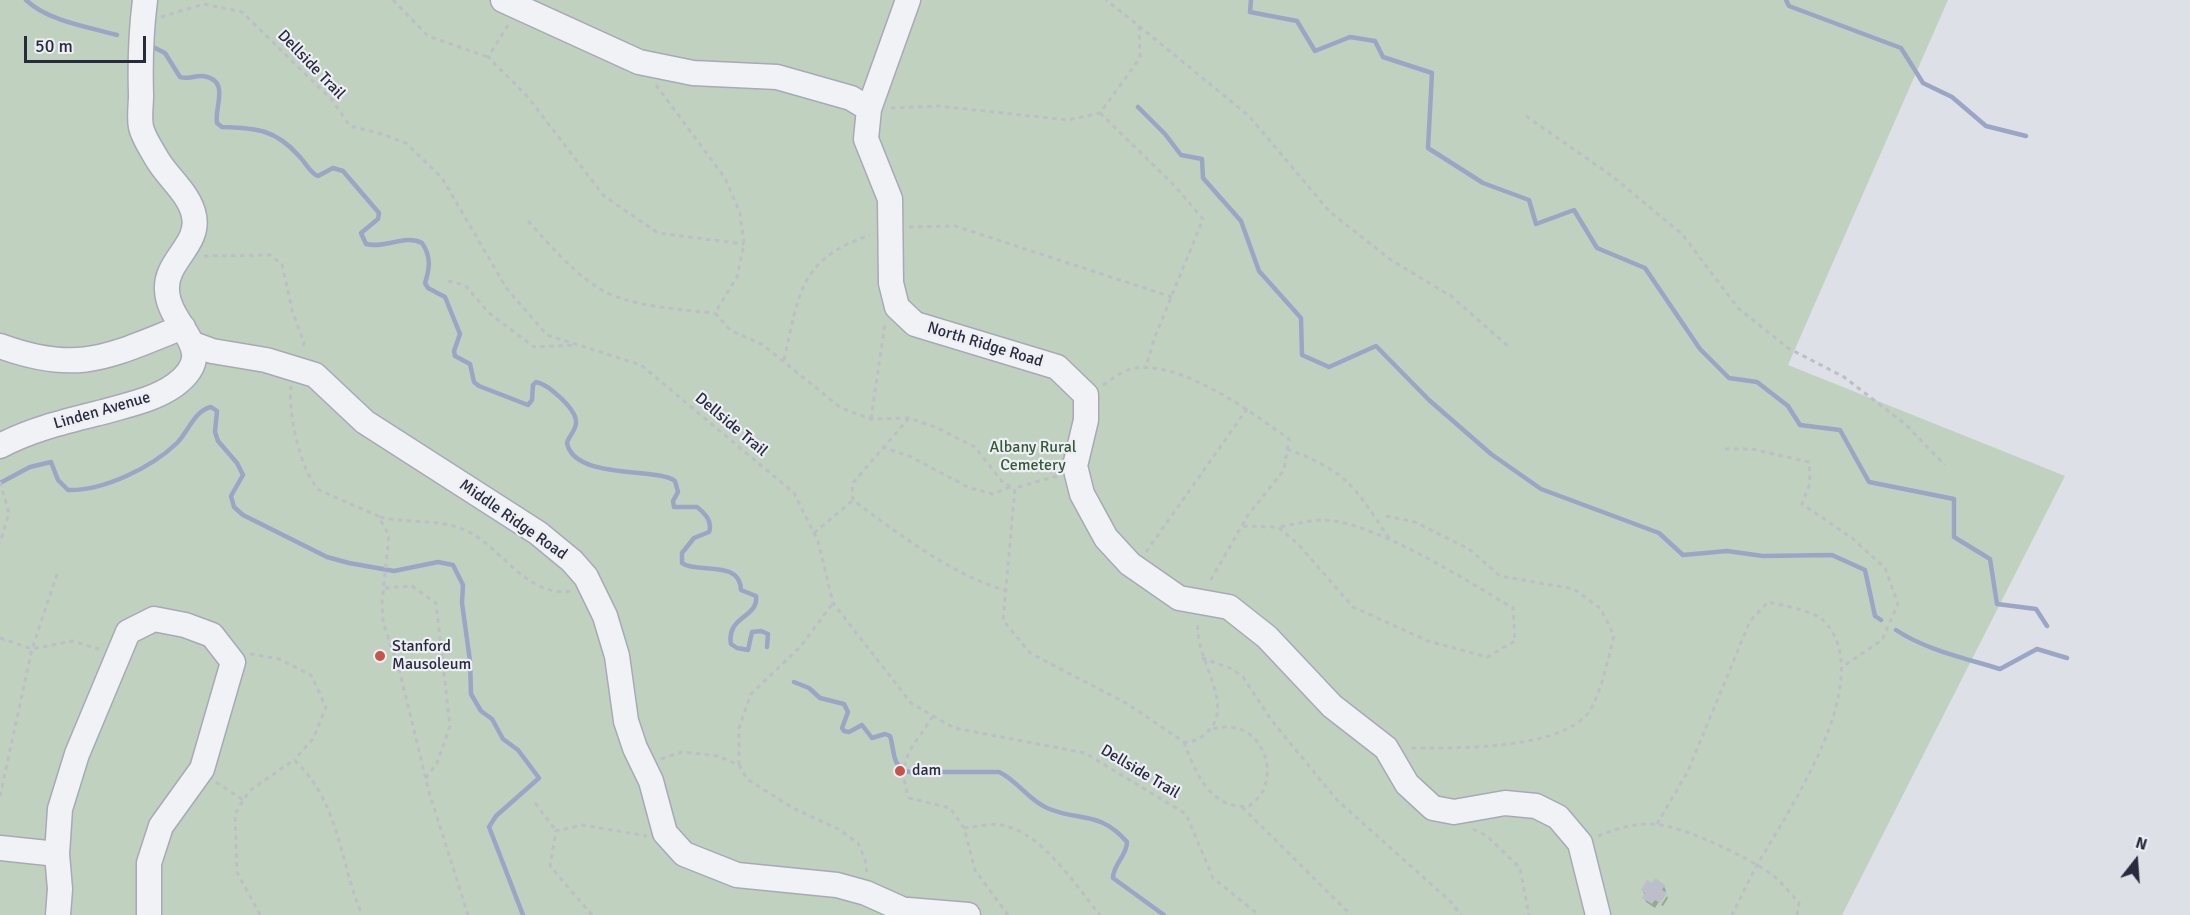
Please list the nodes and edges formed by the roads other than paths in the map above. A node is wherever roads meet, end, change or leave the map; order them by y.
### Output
1 (908, 0) edge
2 (510, 4) edge
3 (144, 11) edge
4 (869, 109) junction
5 (188, 336) junction
6 (0, 346) edge
7 (0, 446) edge
8 (0, 848) edge
9 (57, 854) junction
10 (912, 913) edge
11 (58, 915) edge
12 (149, 915) edge
13 (968, 915) edge
14 (1598, 915) edge

1 - 4 lane, North Ridge Road
2 - 4 lane
3 - 5 lane
4 - 14 lane, North Ridge Road
5 - 6 lane
5 - 7 lane, Linden Avenue
5 - 10 lane, Middle Ridge Road
8 - 9 lane
9 - 11 lane
9 - 12 lane
10 - 13 lane, Middle Ridge Road

